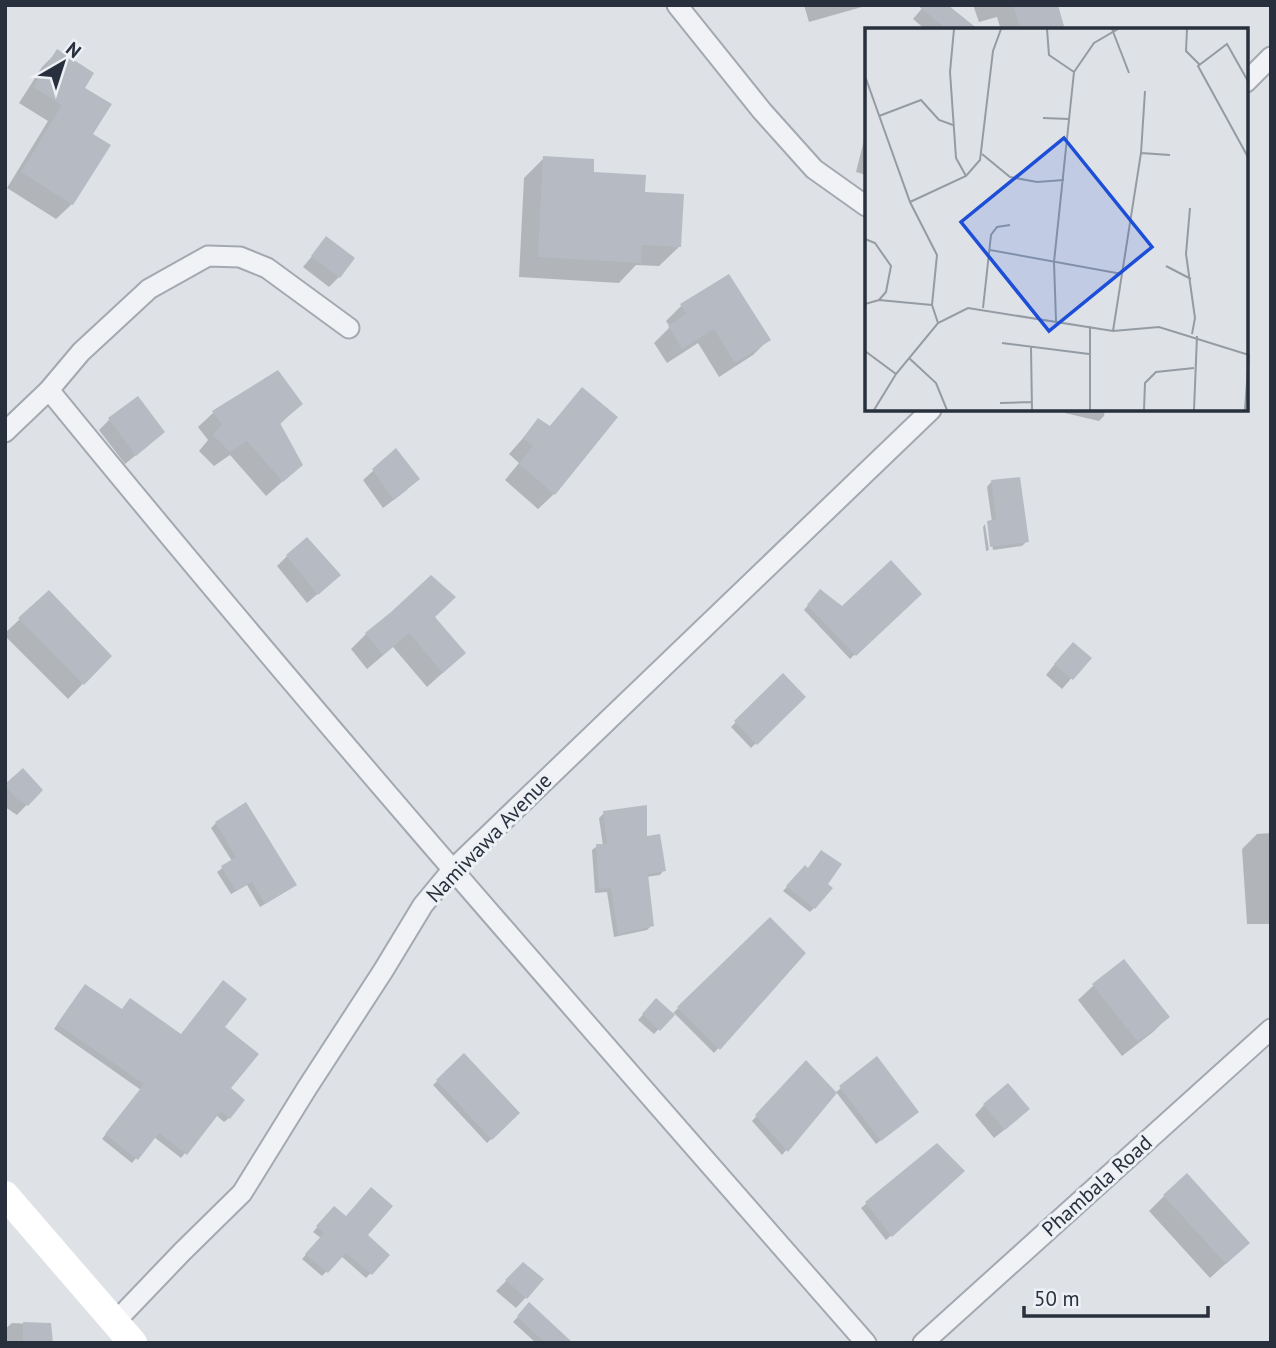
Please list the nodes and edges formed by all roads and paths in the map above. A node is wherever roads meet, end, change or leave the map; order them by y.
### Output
1 (677, 5) edge
2 (1271, 57) edge
3 (1248, 80) edge
4 (865, 205) edge
5 (349, 328) dead end
6 (49, 390) junction
7 (930, 411) edge
8 (5, 432) edge
9 (452, 870) junction
10 (1271, 1029) edge
11 (5, 1195) edge
12 (124, 1332) edge
13 (866, 1343) edge
14 (923, 1343) edge

1 - 4 street
2 - 3 street
5 - 6 street
6 - 8 street
6 - 9 street
7 - 9 street, Namiwawa Avenue
9 - 12 street, Namiwawa Avenue
9 - 13 street
10 - 14 street, Phambala Road
11 - 12 street

